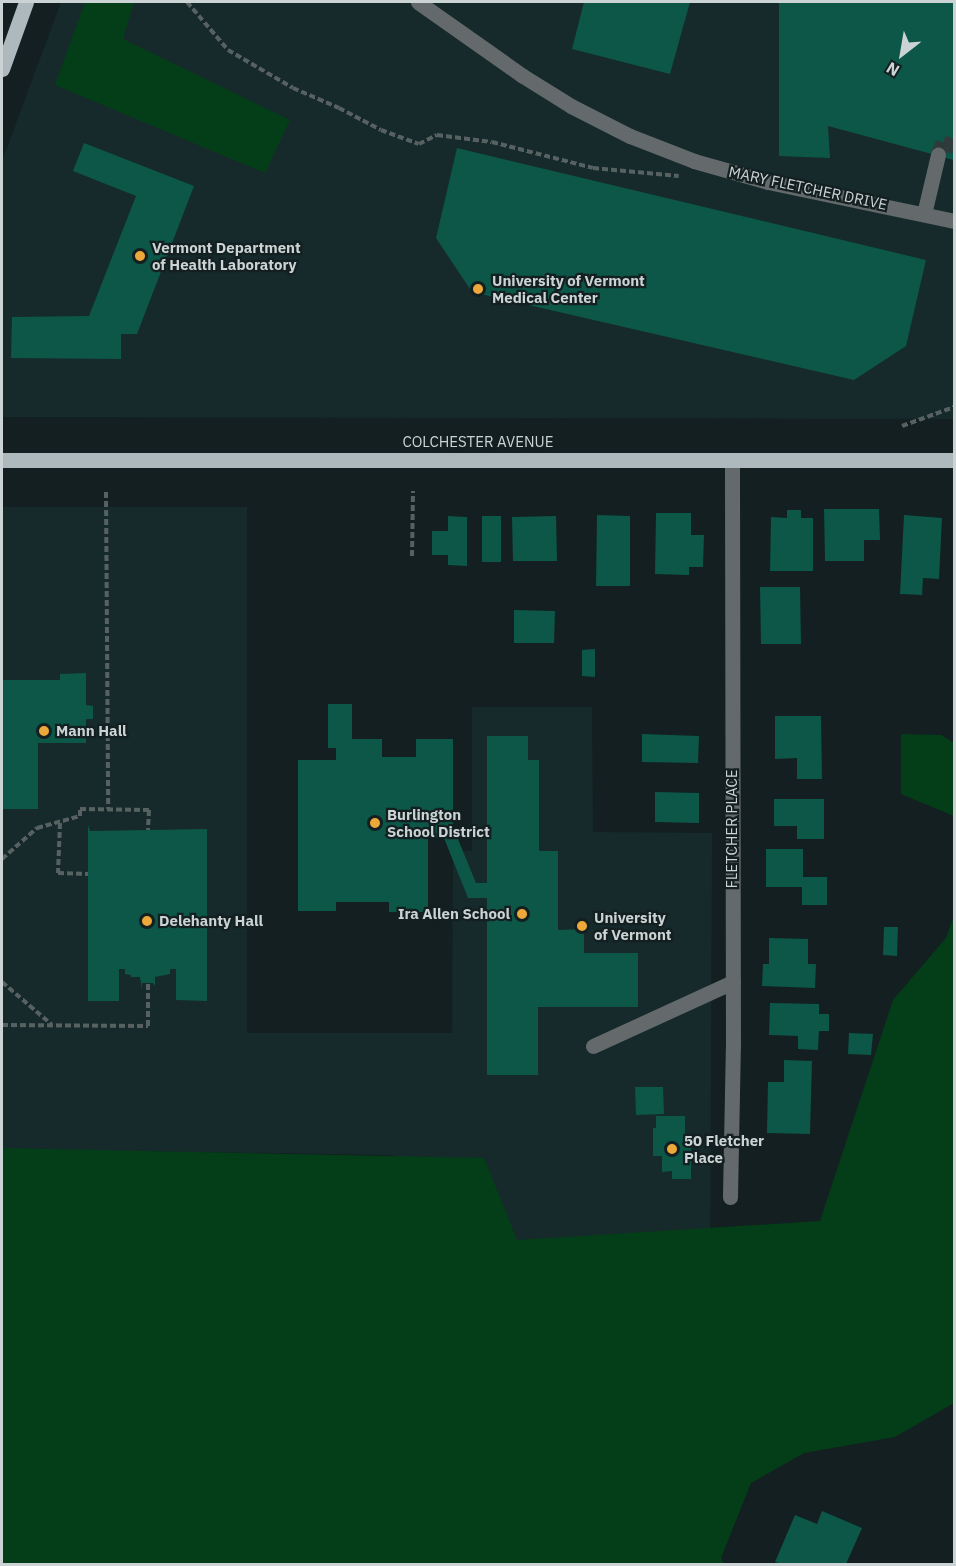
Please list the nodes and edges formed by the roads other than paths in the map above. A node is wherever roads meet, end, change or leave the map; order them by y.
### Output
1 (27, 2) edge
2 (418, 2) edge
3 (2, 69) edge
4 (938, 155) dead end
5 (924, 214) junction
6 (954, 221) edge
7 (2, 460) edge
8 (732, 460) junction
9 (954, 460) edge
10 (733, 982) junction
11 (593, 1046) dead end
12 (730, 1197) dead end

1 - 3 main road
2 - 5 street, MARY FLETCHER DRIVE
4 - 5 street
5 - 6 street, MARY FLETCHER DRIVE
7 - 8 main road, COLCHESTER AVENUE
8 - 9 main road, COLCHESTER AVENUE
8 - 10 street, FLETCHER PLACE
10 - 11 street
10 - 12 street, FLETCHER PLACE

